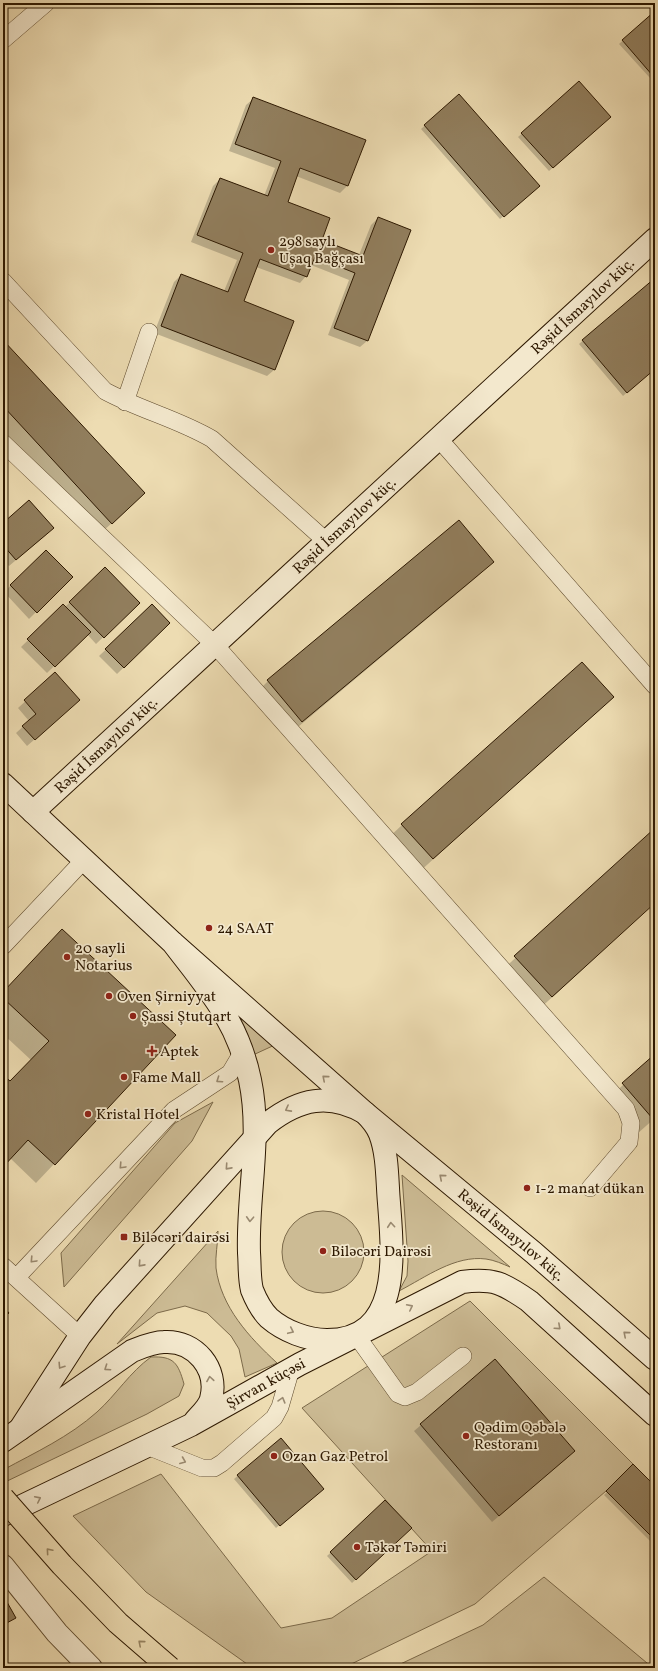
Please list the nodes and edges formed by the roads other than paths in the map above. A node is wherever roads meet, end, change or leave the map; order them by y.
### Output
1 (46, 3) edge
2 (3, 40) edge
3 (655, 239) edge
4 (3, 281) edge
5 (149, 332) dead end
6 (124, 402) junction
7 (438, 439) junction
8 (3, 443) edge
9 (326, 541) junction
10 (215, 645) junction
11 (655, 686) edge
12 (3, 784) edge
13 (33, 812) junction
14 (84, 860) junction
15 (173, 943) junction
16 (3, 946) edge
17 (243, 1051) junction
18 (365, 1113) junction
19 (254, 1138) junction
20 (590, 1188) dead end
21 (3, 1266) edge
22 (17, 1277) junction
23 (356, 1335) junction
24 (80, 1336) junction
25 (463, 1356) dead end
26 (655, 1359) edge
27 (291, 1369) junction
28 (655, 1416) edge
29 (191, 1425) junction
30 (12, 1435) edge
31 (147, 1446) junction
32 (3, 1498) edge
33 (3, 1515) edge
34 (3, 1566) edge
35 (91, 1668) edge
36 (170, 1668) edge

1 - 2 lane
3 - 7 street, Rəşid İsmayılov küç.
4 - 6 lane
5 - 6 lane
6 - 9 lane
7 - 9 street, Rəşid İsmayılov küç.
7 - 11 lane
8 - 10 lane
9 - 10 street, Rəşid İsmayılov küç.
10 - 13 street, Rəşid İsmayılov küç.
10 - 20 lane
12 - 13 street
13 - 14 street
14 - 15 street
14 - 16 lane
15 - 17 street
18 -> 15 street
17 - 19 street
17 -> 22 lane
18 -> 19 street
23 -> 18 street
26 -> 18 street, Rəşid İsmayılov küç.
19 -> 23 street
19 -> 24 street
21 - 22 lane
22 - 24 lane
23 - 25 lane
23 - 27 street, Şirvan küçəsi
23 -> 28 street, Şirvan küçəsi
24 -> 30 street
27 - 29 street, Şirvan küçəsi
31 -> 27 lane
29 -> 30 street
29 - 31 street, Şirvan küçəsi
33 -> 31 street, Şirvan küçəsi
36 -> 32 highway, bridge
34 - 35 street

